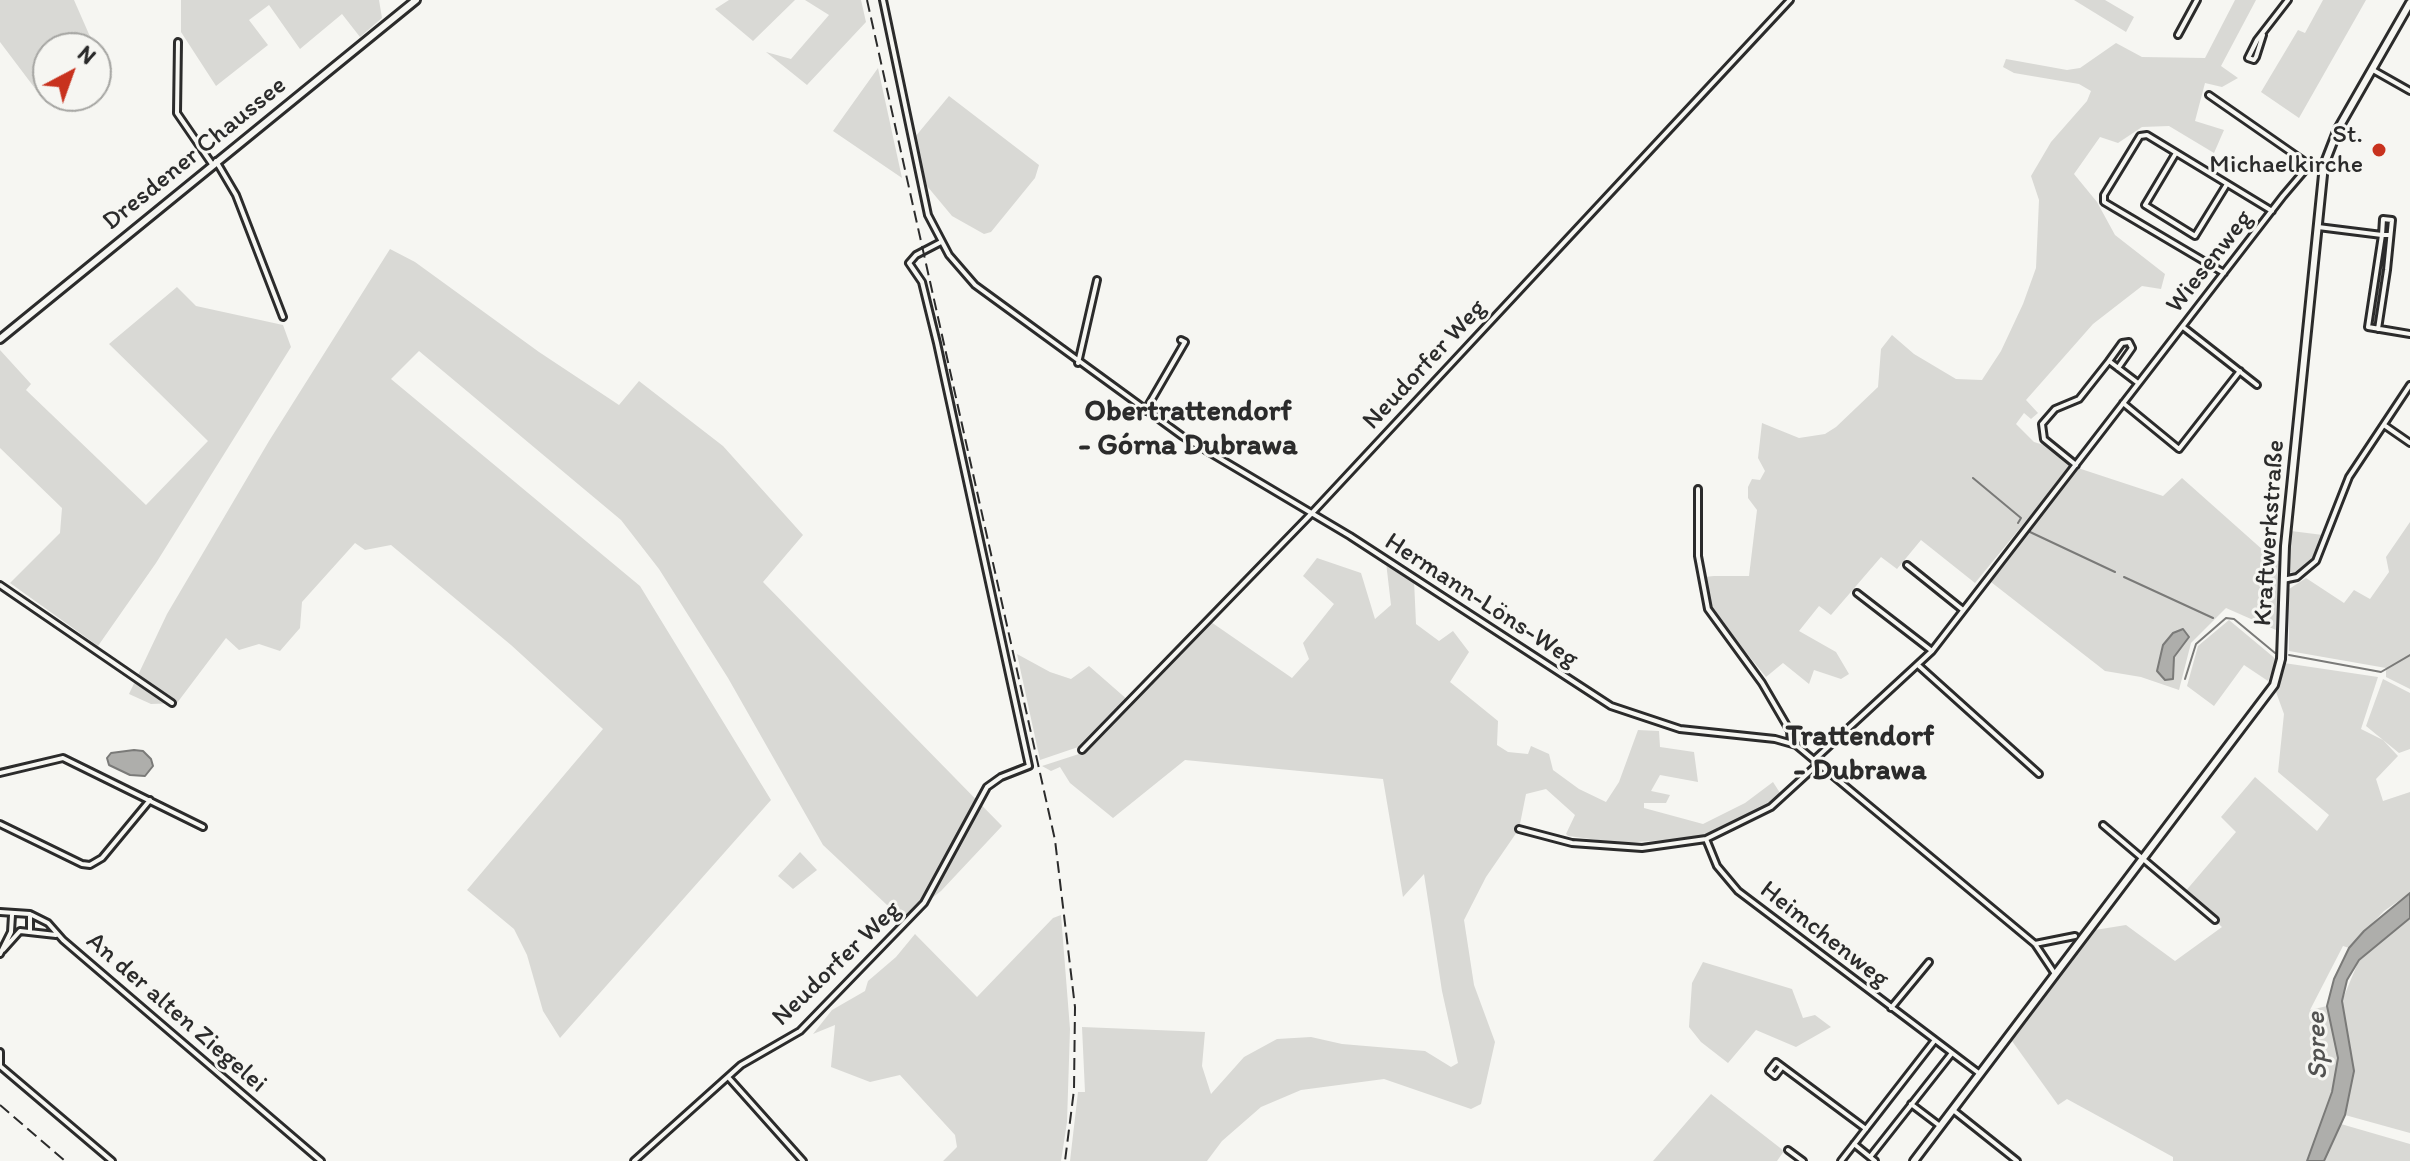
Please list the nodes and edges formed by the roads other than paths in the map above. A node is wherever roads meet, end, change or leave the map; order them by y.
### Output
1 (416, 0) edge
2 (883, 0) edge
3 (1790, 0) edge
4 (2197, 0) edge
5 (2288, 0) edge
6 (2410, 3) edge
7 (2178, 35) dead end
8 (2263, 35) junction
9 (178, 42) dead end
10 (2371, 69) junction
11 (2410, 83) edge
12 (2408, 90) edge
13 (2209, 95) dead end
14 (2176, 153) junction
15 (214, 163) junction
16 (2324, 165) junction
17 (2311, 166) junction
18 (2227, 184) junction
19 (2272, 211) junction
20 (2318, 227) junction
21 (2382, 235) junction
22 (2390, 235) junction
23 (941, 242) junction
24 (2377, 269) junction
25 (2387, 270) junction
26 (2224, 273) junction
27 (1097, 280) dead end
28 (2372, 312) junction
29 (2381, 313) junction
30 (283, 317) dead end
31 (2183, 327) junction
32 (2378, 329) junction
33 (2410, 334) edge
34 (0, 339) edge
35 (1181, 340) dead end
36 (2109, 361) junction
37 (1078, 363) junction
38 (2118, 368) junction
39 (2240, 371) junction
40 (2138, 383) junction
41 (2257, 385) dead end
42 (2410, 385) edge
43 (2123, 403) junction
44 (1145, 411) junction
45 (2384, 425) junction
46 (2410, 443) edge
47 (2076, 465) junction
48 (1698, 489) dead end
49 (1312, 513) junction
50 (1907, 565) dead end
51 (2283, 580) junction
52 (0, 585) edge
53 (1857, 593) dead end
54 (1963, 610) junction
55 (1932, 651) junction
56 (1919, 665) junction
57 (172, 703) dead end
58 (1791, 742) junction
59 (1082, 750) dead end
60 (1816, 762) junction
61 (0, 773) edge
62 (2039, 774) dead end
63 (150, 800) junction
64 (0, 824) edge
65 (2103, 825) dead end
66 (203, 827) dead end
67 (1519, 829) dead end
68 (1706, 839) junction
69 (2144, 860) junction
70 (0, 912) edge
71 (30, 914) junction
72 (12, 915) junction
73 (2215, 920) dead end
74 (30, 931) junction
75 (59, 936) junction
76 (2075, 936) dead end
77 (2035, 944) junction
78 (2, 952) edge
79 (1929, 962) dead end
80 (2057, 975) junction
81 (1891, 1008) junction
82 (1935, 1040) junction
83 (0, 1052) edge
84 (1952, 1053) junction
85 (1782, 1067) dead end
86 (1981, 1074) junction
87 (728, 1077) junction
88 (1911, 1104) junction
89 (1953, 1110) junction
90 (1940, 1126) junction
91 (1866, 1129) junction
92 (1854, 1144) junction
93 (1788, 1150) dead end
94 (1873, 1159) edge
95 (112, 1161) edge
96 (321, 1161) edge
97 (634, 1161) edge
98 (803, 1161) edge
99 (1803, 1161) edge
100 (1841, 1161) edge
101 (1914, 1161) edge
102 (2017, 1161) edge

1 - 15 main road, Dresdener Chaussee
2 - 23 street, Hermann-Löns-Weg
3 - 49 street, Neudorfer Weg
4 - 7 street
5 - 8 street
6 - 10 main road, Kraftwerkstraße
8 - 8 street
9 - 15 street
10 - 12 street
10 - 16 main road, Kraftwerkstraße
11 - 12 street
13 - 17 street
14 - 18 street
14 - 18 street
14 - 26 street
15 - 30 street
15 - 34 main road, Dresdener Chaussee
16 - 17 street
16 - 20 main road, Kraftwerkstraße
17 - 19 street, Wiesenweg
18 - 19 street
19 - 26 street, Wiesenweg
20 - 21 street
20 - 51 main road, Kraftwerkstraße
21 - 22 street
21 - 22 street
21 - 24 street
22 - 25 street
23 - 37 street, Hermann-Löns-Weg
23 - 87 street, Neudorfer Weg
24 - 25 street
24 - 28 street
25 - 29 street
26 - 31 street, Wiesenweg
27 - 37 street
28 - 29 street
28 - 32 street
29 - 32 street
31 - 39 street
31 - 40 street, Wiesenweg
32 - 33 street
35 - 44 street
36 - 38 street
36 - 38 street
36 - 47 street
37 - 44 street, Hermann-Löns-Weg
38 - 40 street
39 - 41 street
39 - 43 street
40 - 43 street, Wiesenweg
42 - 45 street
43 - 47 street, Wiesenweg
44 - 49 street, Hermann-Löns-Weg
45 - 46 street
45 - 51 street
47 - 54 street, Wiesenweg
48 - 58 street
49 - 58 street, Hermann-Löns-Weg
49 - 59 street, Neudorfer Weg
50 - 54 street
51 - 69 main road, Kraftwerkstraße
52 - 57 street
53 - 55 street
54 - 55 street, Wiesenweg
55 - 56 street, Wiesenweg
56 - 60 street, Wiesenweg
56 - 62 street
58 - 60 street
60 - 68 street, Wiesenweg
60 - 77 street
61 - 63 street
63 - 64 street
63 - 66 street
65 - 69 street
67 - 68 street, Wiesenweg
68 - 81 street, Heimchenweg
69 - 73 street
69 - 80 main road, Kraftwerkstraße
70 - 72 street
71 - 72 street
71 - 74 street
71 - 75 street, An der alten Ziegelei
72 - 78 street
74 - 75 street
74 - 78 street
75 - 96 street, An der alten Ziegelei
76 - 77 street
77 - 80 street
79 - 81 street, Heimchenweg
80 - 86 main road, Kraftwerkstraße
81 - 82 street
82 - 84 street
82 - 91 street
83 - 95 street
84 - 86 street
84 - 88 street
85 - 91 street
86 - 89 main road, Kraftwerkstraße
87 - 97 street, Neudorfer Weg
87 - 98 street
88 - 90 street
88 - 94 street
89 - 90 main road, Kraftwerkstraße
89 - 102 street
90 - 101 main road, Kraftwerkstraße
91 - 92 street
92 - 94 street
92 - 100 street
93 - 99 street

